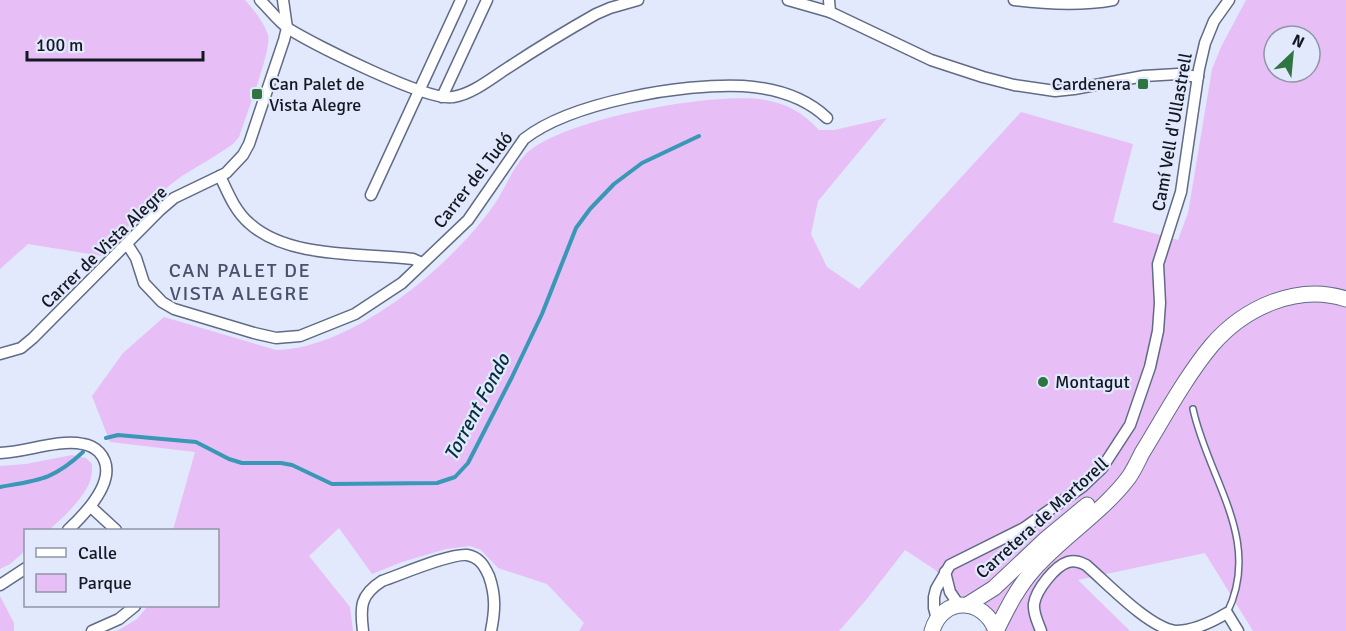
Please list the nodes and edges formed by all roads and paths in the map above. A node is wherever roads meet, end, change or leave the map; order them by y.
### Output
1 (260, 0) edge
2 (283, 0) edge
3 (461, 0) edge
4 (487, 0) edge
5 (638, 0) edge
6 (788, 0) edge
7 (829, 0) edge
8 (1014, 0) edge
9 (1113, 0) edge
10 (1229, 0) edge
11 (830, 12) junction
12 (287, 28) junction
13 (1198, 77) junction
14 (418, 91) junction
15 (442, 97) junction
16 (826, 118) dead end
17 (220, 176) junction
18 (371, 195) dead end
19 (127, 244) junction
20 (422, 263) junction
21 (1346, 299) edge
22 (0, 354) edge
23 (1193, 409) dead end
24 (0, 453) edge
25 (1140, 456) junction
26 (91, 507) junction
27 (70, 529) edge
28 (114, 529) edge
29 (24, 569) edge
30 (945, 572) junction
31 (0, 585) edge
32 (963, 605) junction
33 (134, 607) edge
34 (1227, 613) junction
35 (934, 625) edge
36 (1164, 629) edge
37 (1197, 629) edge
38 (92, 631) edge
39 (363, 631) edge
40 (491, 631) edge
41 (996, 631) edge
42 (1041, 631) edge
43 (1238, 631) edge

1 - 12 street
2 - 12 street
3 - 14 street
4 - 15 street
5 - 15 street
6 - 11 street
7 - 11 street
8 - 9 street
10 - 13 street, Camí Vell d'Ullastrell
11 - 13 street
12 - 14 street
12 - 17 street, Carrer de Vista Alegre
13 - 30 street, Camí Vell d'Ullastrell
14 - 15 street
14 - 18 street
16 - 20 street, Carrer del Tudó
17 - 19 street, Carrer de Vista Alegre
17 - 20 street
19 - 20 street, Carrer del Tudó
19 - 22 street, Carrer de Vista Alegre
21 - 25 main road, Carretera de Martorell
23 - 34 lane
24 - 26 street
25 - 32 main road, Carretera de Martorell
25 - 41 main road, Carretera de Martorell
26 - 27 street
26 - 28 street
29 - 31 street
30 - 32 street
30 - 35 street
32 - 35 main road, Carretera de Martorell
32 - 41 main road, Carretera de Martorell
33 - 38 street
34 - 37 street
34 - 43 street
36 - 37 street
36 - 42 street
39 - 40 street

